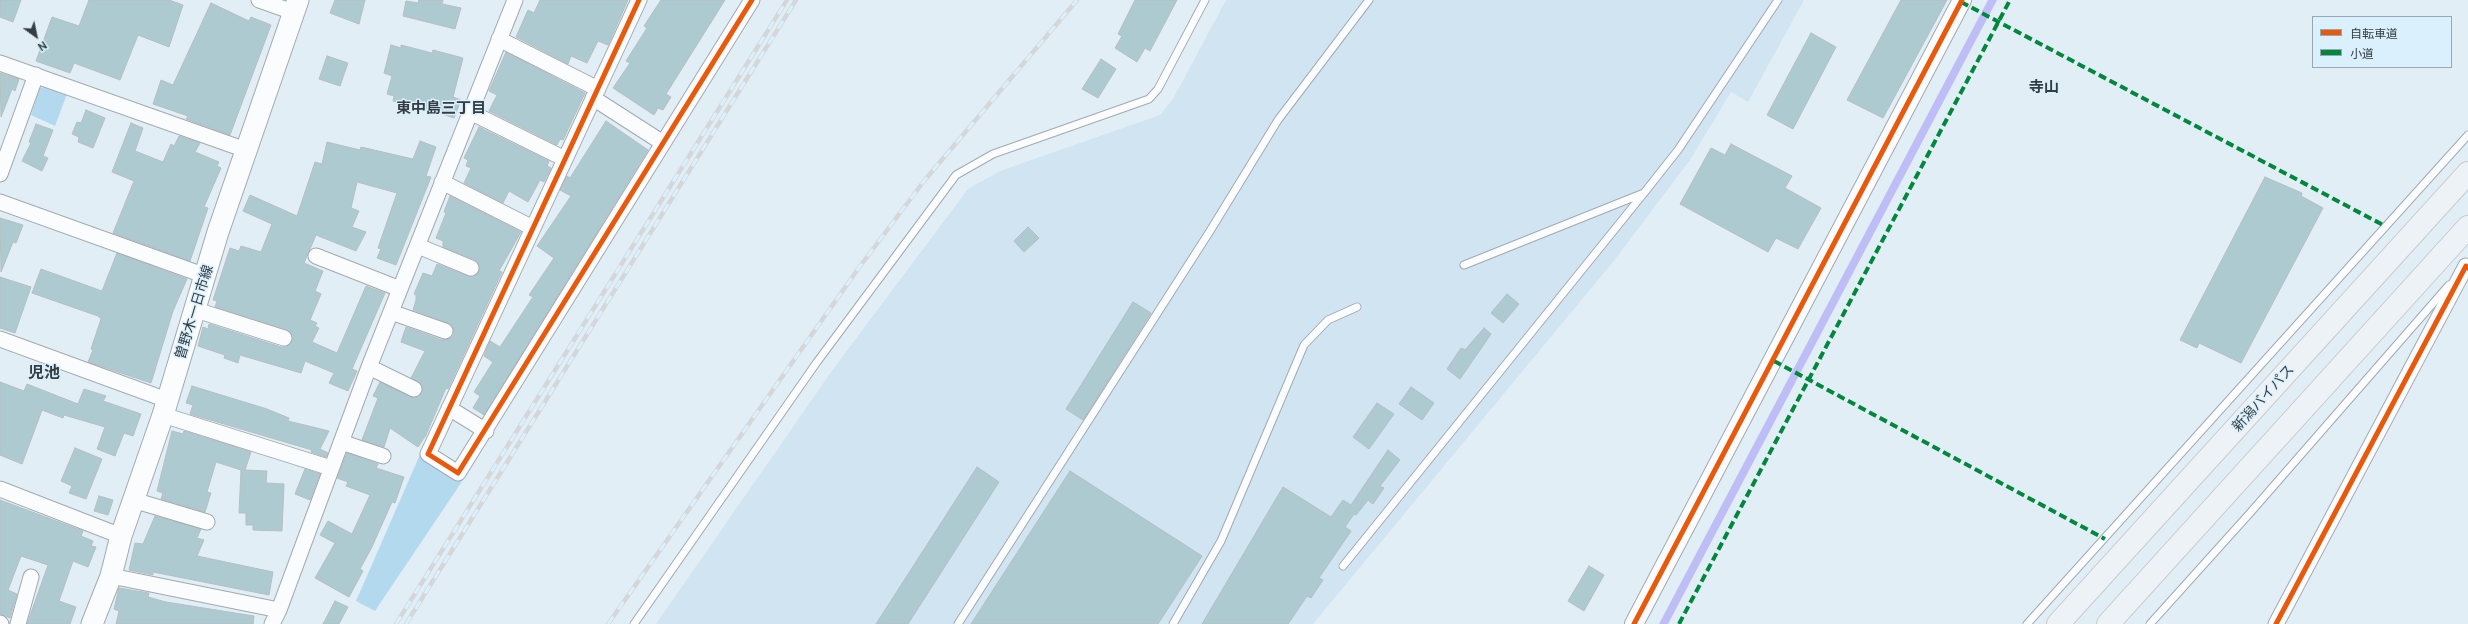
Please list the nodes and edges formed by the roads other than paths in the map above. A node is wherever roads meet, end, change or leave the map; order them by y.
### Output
1 (259, 0) edge
2 (515, 0) edge
3 (639, 0) edge
4 (752, 0) edge
5 (1205, 0) edge
6 (1369, 0) edge
7 (1778, 0) edge
8 (1962, 0) edge
9 (296, 6) edge
10 (499, 39) junction
11 (0, 63) edge
12 (36, 75) junction
13 (596, 94) junction
14 (470, 112) junction
15 (2468, 135) edge
16 (663, 143) junction
17 (246, 150) junction
18 (565, 159) junction
19 (2468, 173) edge
20 (0, 174) edge
21 (442, 182) junction
22 (1644, 193) junction
23 (0, 202) edge
24 (533, 228) junction
25 (2468, 228) edge
26 (418, 246) junction
27 (316, 256) dead end
28 (1464, 265) dead end
29 (2467, 266) edge
30 (472, 268) dead end
31 (206, 276) junction
32 (400, 289) junction
33 (1357, 307) dead end
34 (196, 310) junction
35 (391, 312) junction
36 (445, 331) dead end
37 (284, 338) dead end
38 (0, 339) edge
39 (369, 367) junction
40 (414, 389) dead end
41 (165, 407) junction
42 (449, 408) junction
43 (486, 431) junction
44 (341, 442) junction
45 (383, 456) dead end
46 (331, 468) junction
47 (0, 489) edge
48 (133, 500) junction
49 (207, 522) dead end
50 (121, 536) junction
51 (1343, 566) dead end
52 (111, 576) junction
53 (30, 577) dead end
54 (279, 610) junction
55 (18, 624) edge
56 (92, 624) edge
57 (272, 624) edge
58 (634, 624) edge
59 (958, 624) edge
60 (1172, 624) edge
61 (1634, 624) edge
62 (2027, 624) edge
63 (2058, 624) edge
64 (2108, 624) edge
65 (2150, 624) edge
66 (2276, 624) edge

1 - 9 street
2 - 10 street
3 - 13 street
4 - 16 street
5 - 58 lane
6 - 59 lane
7 - 22 lane
8 - 61 street
9 - 17 main road, 曽野木一日市線
10 - 13 street
10 - 14 street
11 - 12 street
12 - 17 street
12 - 20 street
13 - 16 street
13 - 18 street
14 - 18 street
14 - 21 street
15 - 62 lane
16 - 43 street
17 - 31 main road, 曽野木一日市線
18 - 24 street
19 - 63 highway, 新潟バイパス
21 - 24 street
21 - 26 street
22 - 28 lane
22 - 51 lane
23 - 31 street
24 - 42 street
25 - 64 highway
26 - 30 street
26 - 32 street
27 - 32 street
29 - 65 lane
29 - 66 street
31 - 34 main road, 曽野木一日市線
32 - 35 street
33 - 60 lane
34 - 37 street
34 - 41 main road, 曽野木一日市線
35 - 36 street
35 - 39 street
38 - 41 street
39 - 40 street
39 - 44 street
41 - 46 street
41 - 48 main road, 曽野木一日市線
42 - 43 street
42 - 43 street
44 - 45 street
44 - 46 street
46 - 54 street
47 - 50 street
48 - 49 street
48 - 50 main road, 曽野木一日市線
50 - 52 main road, 曽野木一日市線
52 - 54 street
52 - 56 main road, 曽野木一日市線
53 - 55 street
54 - 57 street

